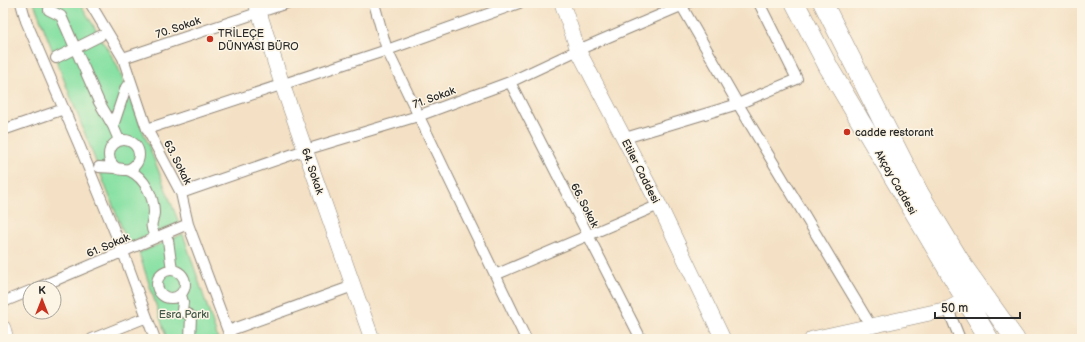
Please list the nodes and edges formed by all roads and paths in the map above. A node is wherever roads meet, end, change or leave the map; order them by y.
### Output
1 (21, 3) edge
2 (50, 3) edge
3 (90, 3) edge
4 (287, 3) edge
5 (374, 3) edge
6 (519, 3) edge
7 (562, 3) edge
8 (759, 3) edge
9 (795, 3) edge
10 (823, 3) edge
11 (683, 4) edge
12 (257, 8) edge
13 (100, 36) dead end
14 (76, 49) junction
15 (387, 50) junction
16 (578, 50) junction
17 (56, 58) dead end
18 (123, 58) junction
19 (510, 82) junction
20 (282, 84) junction
21 (126, 87) dead end
22 (738, 104) junction
23 (64, 109) junction
24 (418, 116) junction
25 (113, 126) junction
26 (147, 129) junction
27 (3, 130) edge
28 (625, 138) junction
29 (119, 140) junction
30 (305, 150) junction
31 (99, 167) dead end
32 (125, 170) junction
33 (181, 193) junction
34 (659, 205) junction
35 (188, 224) junction
36 (154, 234) dead end
37 (587, 236) junction
38 (168, 240) dead end
39 (123, 252) junction
40 (172, 270) junction
41 (495, 275) junction
42 (56, 280) edge
43 (353, 286) junction
44 (22, 294) edge
45 (181, 295) junction
46 (965, 300) junction
47 (3, 302) edge
48 (948, 309) junction
49 (147, 317) junction
50 (871, 326) junction
51 (3, 328) edge
52 (229, 335) edge
53 (6, 339) edge
54 (92, 339) edge
55 (155, 339) edge
56 (190, 339) edge
57 (372, 339) edge
58 (526, 339) edge
59 (641, 339) edge
60 (723, 339) edge
61 (812, 339) edge
62 (960, 339) edge
63 (989, 339) edge
64 (1015, 339) edge

1 - 23 street
2 - 14 street
3 - 18 street, 63. Sokak
4 - 12 street, 70. Sokak
5 - 15 street
6 - 15 street
7 - 16 street, Etiler Caddesi
8 - 22 street
9 - 46 highway, Akçay Caddesi
10 - 64 highway, Akçay Caddesi
11 - 16 street, 71. Sokak
11 - 22 street
12 - 18 street, 70. Sokak
12 - 20 street, 64. Sokak
13 - 14 street
14 - 17 street
14 - 25 street
15 - 20 street
15 - 24 street
16 - 19 street, 71. Sokak
16 - 28 street, Etiler Caddesi
18 - 26 street, 63. Sokak
19 - 24 street, 71. Sokak
19 - 37 street, 66. Sokak
20 - 26 street
20 - 30 street, 64. Sokak
21 - 25 street
22 - 28 street
22 - 50 street
23 - 27 street
23 - 39 street
24 - 30 street, 71. Sokak
24 - 41 street
25 - 29 street
26 - 33 street, 63. Sokak
28 - 34 street, Etiler Caddesi
29 - 32 street
29 - 32 street
30 - 33 street, 71. Sokak
30 - 43 street, 64. Sokak
31 - 32 street
32 - 36 street
33 - 35 street, 63. Sokak
34 - 37 street
34 - 60 street, Etiler Caddesi
35 - 39 street, 61. Sokak
35 - 52 street, 63. Sokak
37 - 41 street
37 - 59 street, 66. Sokak
38 - 40 street
39 - 42 street, 61. Sokak
39 - 49 street
40 - 45 street
40 - 45 street
41 - 58 street
43 - 52 street
43 - 57 street, 64. Sokak
44 - 47 street
45 - 56 street
46 - 48 street
46 - 63 highway, Akçay Caddesi
48 - 50 street
48 - 62 street
49 - 54 street
49 - 55 street
50 - 61 street
51 - 53 street

